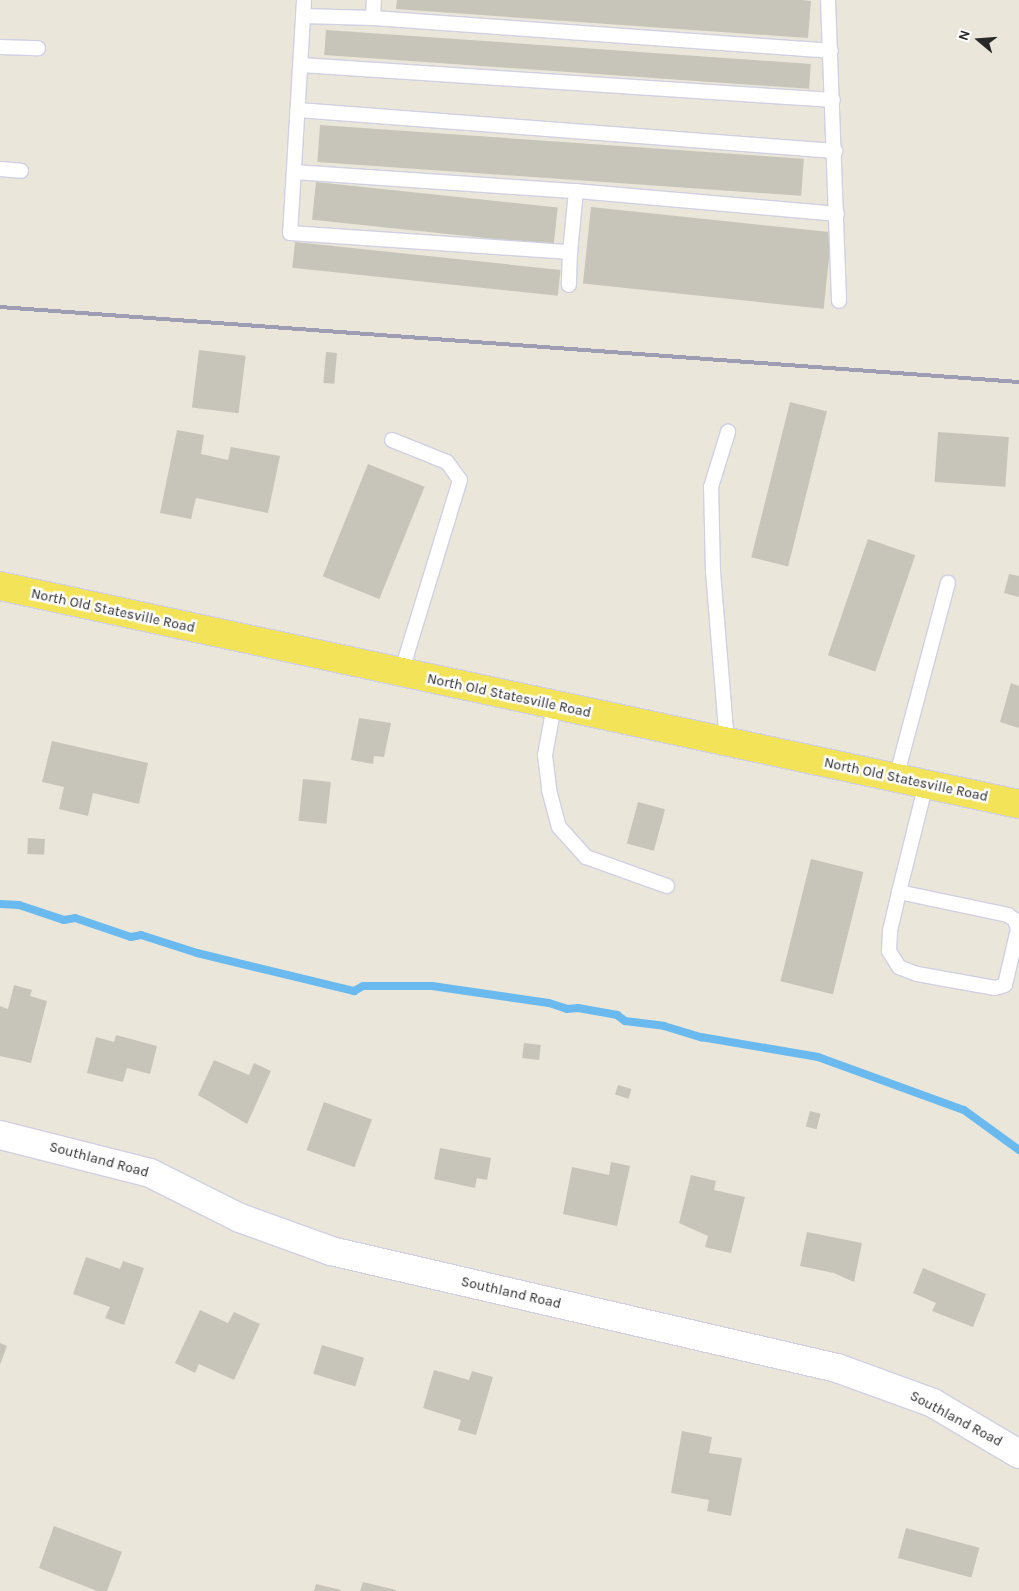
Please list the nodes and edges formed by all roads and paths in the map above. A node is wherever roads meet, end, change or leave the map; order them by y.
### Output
1 (304, 0) edge
2 (374, 0) edge
3 (828, 0) edge
4 (304, 16) junction
5 (373, 18) junction
6 (0, 46) edge
7 (38, 48) dead end
8 (831, 51) junction
9 (301, 65) junction
10 (833, 100) junction
11 (298, 110) junction
12 (835, 151) junction
13 (0, 170) edge
14 (21, 171) dead end
15 (294, 172) junction
16 (576, 191) junction
17 (837, 214) junction
18 (570, 252) junction
19 (569, 285) dead end
20 (839, 301) dead end
21 (728, 432) dead end
22 (392, 440) dead end
23 (948, 583) dead end
24 (0, 586) edge
25 (401, 673) junction
26 (554, 706) junction
27 (727, 742) junction
28 (896, 778) junction
29 (926, 784) junction
30 (1019, 804) edge
31 (667, 886) dead end
32 (899, 892) junction
33 (0, 1135) edge
34 (1019, 1454) edge

1 - 4 lane
2 - 5 lane
3 - 8 lane
4 - 5 lane
4 - 9 lane
5 - 8 lane
6 - 7 lane
8 - 10 lane
9 - 10 lane
9 - 11 lane
10 - 12 lane
11 - 12 lane
11 - 15 lane
12 - 17 lane
13 - 14 lane
15 - 16 lane
15 - 18 lane
16 - 17 lane
16 - 18 lane
17 - 20 lane
18 - 19 lane
21 - 27 lane
22 - 25 lane
23 - 28 lane
24 - 25 main road, North Old Statesville Road
25 - 26 main road, North Old Statesville Road
26 - 27 main road, North Old Statesville Road
26 - 31 lane
27 - 28 main road, North Old Statesville Road
28 - 29 main road, North Old Statesville Road
29 - 30 main road, North Old Statesville Road
29 - 32 lane
32 - 32 lane
33 - 34 street, Southland Road

